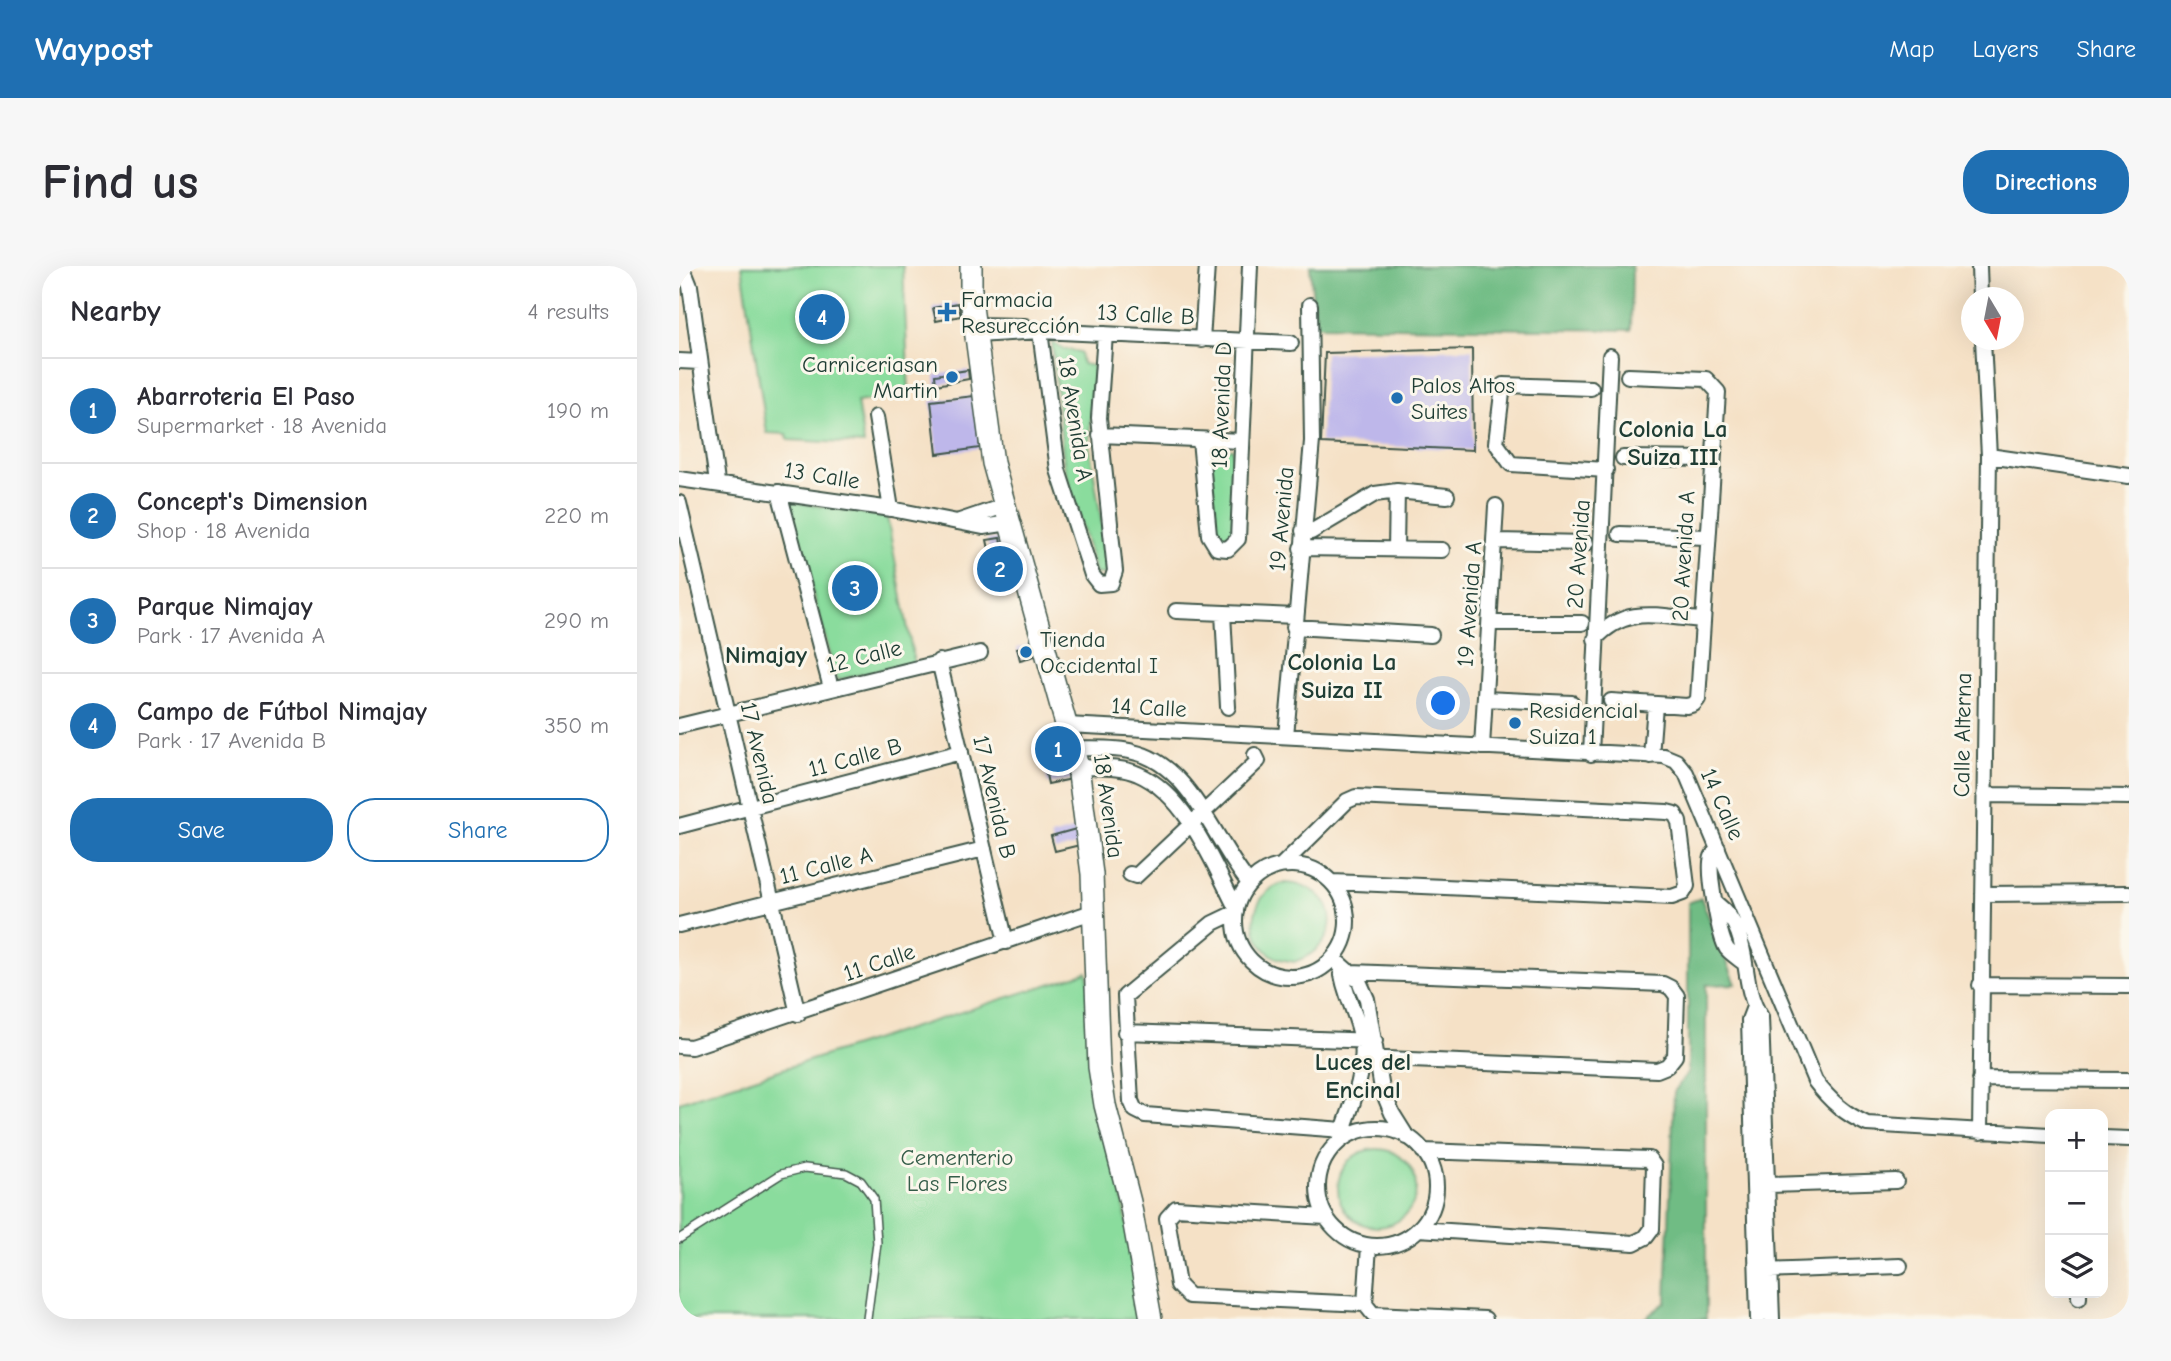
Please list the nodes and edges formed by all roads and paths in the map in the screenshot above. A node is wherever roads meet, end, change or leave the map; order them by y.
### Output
1 (971, 266) edge
2 (1207, 266) edge
3 (1250, 266) edge
4 (1979, 266) edge
5 (683, 273) edge
6 (1980, 287) edge
7 (1310, 306) dead end
8 (976, 330) junction
9 (1040, 331) junction
10 (1105, 334) junction
11 (1202, 340) junction
12 (1246, 342) junction
13 (1291, 344) dead end
14 (1984, 350) edge
15 (1611, 356) dead end
16 (679, 361) edge
17 (701, 362) junction
18 (1627, 376) dead end
19 (1591, 388) dead end
20 (876, 416) dead end
21 (1100, 435) junction
22 (1200, 440) junction
23 (1242, 441) junction
24 (1989, 456) junction
25 (1623, 458) dead end
26 (1712, 459) junction
27 (1606, 470) junction
28 (2129, 476) edge
29 (679, 479) edge
30 (716, 482) junction
31 (1397, 491) junction
32 (779, 492) junction
33 (1447, 496) dead end
34 (679, 503) edge
35 (1496, 506) dead end
36 (891, 509) junction
37 (1006, 514) junction
38 (1303, 531) junction
39 (1620, 534) dead end
40 (1707, 537) junction
41 (1496, 541) junction
42 (1587, 543) dead end
43 (1301, 548) junction
44 (1396, 549) junction
45 (1442, 550) dead end
46 (1176, 611) dead end
47 (1223, 613) junction
48 (1702, 620) junction
49 (1295, 621) junction
50 (1491, 622) junction
51 (1582, 623) dead end
52 (1431, 635) dead end
53 (1595, 639) junction
54 (979, 653) dead end
55 (940, 661) junction
56 (831, 688) junction
57 (1485, 699) junction
58 (1611, 701) dead end
59 (1572, 704) dead end
60 (1655, 705) junction
61 (1228, 707) dead end
62 (728, 714) junction
63 (1067, 725) junction
64 (679, 726) edge
65 (1286, 736) junction
66 (1482, 747) junction
67 (1133, 751) junction
68 (961, 752) junction
69 (1591, 754) junction
70 (1255, 755) dead end
71 (1651, 756) junction
72 (1076, 757) junction
73 (1129, 771) junction
74 (1984, 795) junction
75 (2129, 797) edge
76 (750, 808) junction
77 (1204, 813) junction
78 (1192, 822) junction
79 (679, 826) edge
80 (1719, 848) junction
81 (984, 849) junction
82 (1282, 865) junction
83 (1130, 874) dead end
84 (1333, 882) junction
85 (1249, 883) junction
86 (2129, 893) edge
87 (1983, 894) junction
88 (772, 902) junction
89 (1236, 910) junction
90 (1093, 912) junction
91 (679, 925) edge
92 (1006, 942) junction
93 (1342, 966) junction
94 (1980, 985) junction
95 (2129, 986) edge
96 (797, 1014) junction
97 (1125, 1032) junction
98 (1369, 1042) junction
99 (679, 1046) edge
100 (1362, 1058) junction
101 (1378, 1059) junction
102 (1758, 1073) junction
103 (1980, 1079) junction
104 (2129, 1080) edge
105 (1980, 1132) junction
106 (2045, 1135) edge
107 (1341, 1136) junction
108 (1407, 1137) junction
109 (2108, 1138) edge
110 (2129, 1139) edge
111 (1423, 1151) junction
112 (1896, 1181) dead end
113 (1768, 1185) junction
114 (1326, 1217) junction
115 (1418, 1229) junction
116 (679, 1239) edge
117 (1369, 1246) junction
118 (1900, 1266) dead end
119 (1762, 1271) junction
120 (1364, 1304) junction
121 (867, 1319) edge
122 (1151, 1319) edge
123 (1485, 1319) edge
124 (1758, 1319) edge
125 (1772, 1319) edge

1 - 8 street, 18 Avenida
2 - 11 street
3 - 12 street, 18 Avenida D
4 - 6 street
5 - 17 street
7 - 38 street, 19 Avenida
8 - 9 street, 13 Calle B
8 - 37 street, 18 Avenida
9 - 10 street, 13 Calle B
9 - 21 street, 18 Avenida A
10 - 11 street, 13 Calle B
10 - 21 street
11 - 12 street, 13 Calle B
12 - 13 street, 13 Calle B
12 - 23 street, 18 Avenida D
14 - 24 street, Calle Alterna
15 - 27 street, 20 Avenida
16 - 17 street
17 - 30 street
18 - 26 street, 20 Avenida A
19 - 27 street
20 - 36 street
21 - 22 street
22 - 23 street
22 - 23 street, 18 Avenida D
24 - 28 street
24 - 74 street, Calle Alterna
25 - 26 street
26 - 40 street, 20 Avenida A
27 - 53 street, 20 Avenida
29 - 30 street, 13 Calle
30 - 32 street, 13 Calle
31 - 33 street
31 - 38 street
31 - 44 street
32 - 36 street, 13 Calle
32 - 56 street
34 - 62 street, 17 Avenida
35 - 41 street, 19 Avenida A
36 - 37 street, 13 Calle
37 - 63 street, 18 Avenida
38 - 43 street, 19 Avenida
39 - 40 street
40 - 48 street, 20 Avenida A
41 - 42 street
41 - 50 street, 19 Avenida A
43 - 44 street
43 - 49 street, 19 Avenida
44 - 45 street
46 - 47 street
47 - 49 street
47 - 61 street
48 - 53 street
48 - 60 street, 20 Avenida A
49 - 52 street
49 - 65 street, 19 Avenida
50 - 51 street
50 - 57 street, 19 Avenida A
53 - 69 street, 20 Avenida
54 - 55 street, 12 Calle
55 - 56 street, 12 Calle
55 - 68 street, 17 Avenida B
56 - 62 street, 12 Calle
57 - 59 street
57 - 66 street, 19 Avenida A
58 - 60 street
60 - 71 street
62 - 64 street, 12 Calle
62 - 76 street, 17 Avenida
63 - 65 street, 14 Calle
63 - 72 street, 18 Avenida
65 - 66 street, 14 Calle
66 - 69 street, 14 Calle
67 - 72 street
67 - 73 street
67 - 77 street
68 - 76 street, 11 Calle B
68 - 81 street, 17 Avenida B
69 - 71 street, 14 Calle
70 - 77 street
71 - 80 street, 14 Calle
72 - 73 street
72 - 90 street, 18 Avenida
73 - 78 street
74 - 75 street
74 - 87 street, Calle Alterna
76 - 79 street, 11 Calle B
76 - 88 street, 17 Avenida
77 - 78 street
77 - 85 street
78 - 83 street
78 - 89 street
80 - 102 street
80 - 105 street, 14 Calle
81 - 88 street, 11 Calle A
81 - 92 street, 17 Avenida B
82 - 84 street
82 - 84 street
82 - 85 street
84 - 93 street
85 - 89 street
86 - 87 street
87 - 94 street, Calle Alterna
88 - 91 street, 11 Calle A
88 - 96 street, 17 Avenida
89 - 93 street
89 - 97 street
90 - 92 street, 11 Calle
90 - 122 street, 18 Avenida
92 - 96 street, 11 Calle
93 - 98 street
93 - 101 street
94 - 95 street
94 - 103 street, Calle Alterna
96 - 99 street, 11 Calle
97 - 98 street
97 - 107 street
98 - 100 street
98 - 101 street
100 - 101 street
100 - 107 street
101 - 108 street
102 - 113 street
102 - 119 street
103 - 104 street
103 - 105 street, Calle Alterna
105 - 106 street, 14 Calle
107 - 108 street
107 - 114 street
108 - 111 street
109 - 110 street
111 - 115 street
111 - 115 street
112 - 113 street
113 - 119 street
114 - 117 street
114 - 120 street
115 - 117 street
116 - 121 lane
117 - 120 street
118 - 119 street
119 - 124 street
119 - 125 street
120 - 123 street

